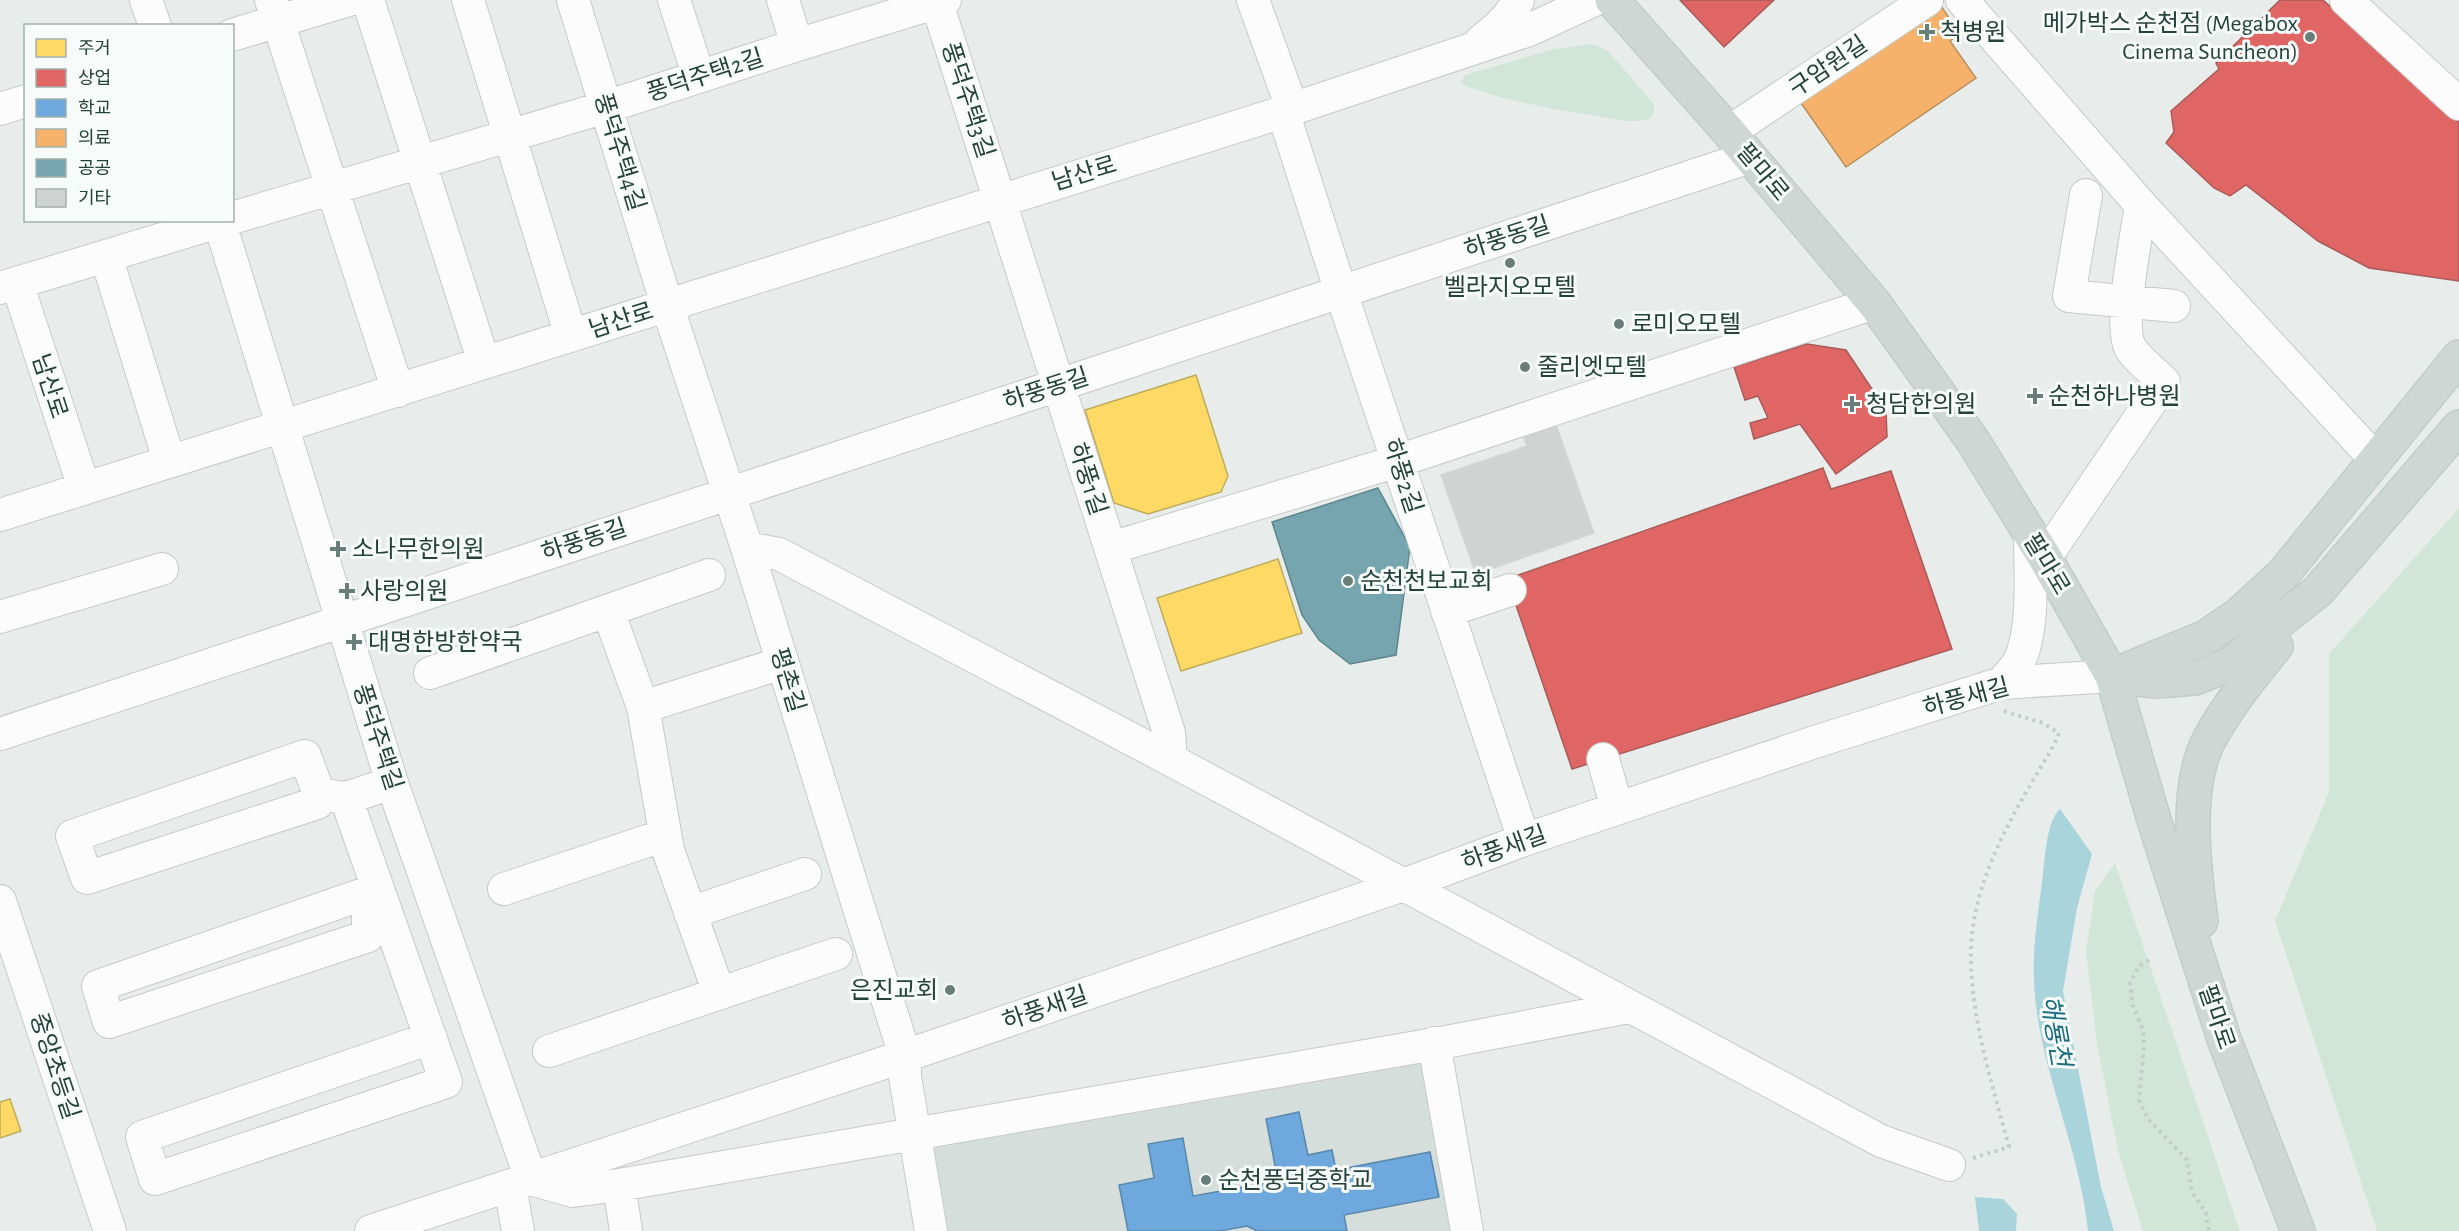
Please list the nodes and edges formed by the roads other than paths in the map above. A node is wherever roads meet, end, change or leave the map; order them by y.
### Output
1 (146, 0) edge
2 (349, 0) edge
3 (368, 0) edge
4 (468, 0) edge
5 (573, 0) edge
6 (674, 0) edge
7 (783, 0) edge
8 (1253, 0) edge
9 (1518, 0) edge
10 (1594, 0) edge
11 (1612, 0) edge
12 (1927, 0) edge
13 (1962, 0) edge
14 (2346, 0) edge
15 (939, 1) edge
16 (275, 11) edge
17 (154, 24) edge
18 (234, 34) edge
19 (797, 45) junction
20 (1472, 50) junction
21 (699, 77) junction
22 (24, 101) edge
23 (2459, 104) edge
24 (606, 107) junction
25 (0, 109) edge
26 (1288, 110) junction
27 (1729, 132) junction
28 (509, 136) junction
29 (1750, 157) junction
30 (420, 162) junction
31 (332, 189) junction
32 (2086, 195) dead end
33 (1000, 199) junction
34 (2141, 205) junction
35 (234, 217) edge
36 (217, 222) edge
37 (225, 222) edge
38 (106, 256) junction
39 (8, 286) edge
40 (1341, 292) junction
41 (2127, 302) junction
42 (1875, 303) junction
43 (667, 305) junction
44 (2174, 306) dead end
45 (571, 336) junction
46 (2459, 357) edge
47 (484, 363) junction
48 (1057, 385) junction
49 (398, 391) junction
50 (281, 426) junction
51 (2459, 427) edge
52 (169, 460) junction
53 (2376, 460) junction
54 (1398, 461) junction
55 (84, 488) junction
56 (729, 493) junction
57 (0, 515) edge
58 (2037, 546) junction
59 (747, 548) junction
60 (1111, 548) junction
61 (162, 569) dead end
62 (709, 575) dead end
63 (1510, 590) dead end
64 (2318, 591) junction
65 (608, 611) junction
66 (1447, 611) junction
67 (0, 617) edge
68 (341, 620) junction
69 (782, 663) junction
70 (430, 673) dead end
71 (2112, 676) junction
72 (2002, 697) junction
73 (643, 707) junction
74 (0, 734) edge
75 (1604, 759) dead end
76 (1171, 760) junction
77 (392, 783) junction
78 (333, 796) junction
79 (1617, 808) junction
80 (665, 835) junction
81 (1524, 840) junction
82 (805, 874) dead end
83 (1403, 885) junction
84 (378, 889) junction
85 (504, 889) dead end
86 (0, 901) edge
87 (690, 913) junction
88 (836, 954) dead end
89 (719, 993) junction
90 (2210, 998) junction
91 (1629, 1007) junction
92 (431, 1038) junction
93 (1434, 1043) junction
94 (549, 1051) dead end
95 (905, 1056) junction
96 (914, 1133) junction
97 (1949, 1165) road end
98 (520, 1183) junction
99 (619, 1185) junction
100 (404, 1226) edge
101 (110, 1231) edge
102 (371, 1231) edge
103 (518, 1231) edge
104 (626, 1231) edge
105 (931, 1231) edge
106 (1467, 1231) edge
107 (2298, 1231) edge

1 - 17 street
2 - 16 street
3 - 30 street
4 - 28 street
5 - 24 street, 풍덕주택4길
6 - 21 street
7 - 19 street
8 - 26 street, 하풍2길
9 - 20 street
10 - 20 street, 남산로
11 - 27 main road, 팔마로
12 - 27 street, 구암원길
13 - 34 street
14 - 23 street
15 - 19 street, 풍덕주택2길
15 - 33 street, 풍덕주택3길
16 - 18 street
16 - 31 street
19 - 21 street, 풍덕주택2길
20 - 26 street, 남산로
21 - 24 street, 풍덕주택2길
22 - 25 street
24 - 28 street, 풍덕주택2길
24 - 43 street, 풍덕주택4길
26 - 33 street, 남산로
26 - 40 street, 하풍2길
27 - 29 main road, 팔마로
28 - 30 street, 풍덕주택2길
28 - 45 street, 남산로
29 - 40 street, 하풍동길
29 - 42 main road, 팔마로
30 - 31 street, 풍덕주택2길
30 - 47 street
31 - 35 street, 풍덕주택2길
31 - 49 street
32 - 41 street
33 - 43 street, 남산로
33 - 48 street, 하풍1길
34 - 41 street
34 - 53 street
36 - 38 street, 풍덕주택2길
37 - 50 street, 풍덕주택길
38 - 39 street, 풍덕주택2길
38 - 52 street
39 - 55 street, 남산로
40 - 48 street, 하풍동길
40 - 54 street, 하풍2길
41 - 44 street
41 - 58 street
42 - 54 street
42 - 58 main road, 팔마로
43 - 45 street, 남산로
43 - 56 street, 평촌길
45 - 47 street, 남산로
46 - 53 main road
47 - 49 street, 남산로
48 - 56 street, 하풍동길
48 - 60 street, 하풍1길
49 - 50 street, 남산로
50 - 52 street, 남산로
50 - 68 street, 풍덕주택길
51 - 64 main road
52 - 55 street, 남산로
53 - 71 main road
54 - 60 street
54 - 66 street, 하풍2길
55 - 57 street, 남산로
56 - 59 street, 평촌길
56 - 68 street, 하풍동길
58 - 71 main road, 팔마로
58 - 72 street
59 - 69 street, 평촌길
59 - 76 street
60 - 76 street, 하풍1길
61 - 67 street
62 - 65 street
63 - 66 street
64 - 71 main road
64 - 90 main road
65 - 70 street
65 - 73 street
66 - 81 street, 하풍2길
68 - 74 street, 하풍동길
68 - 77 street, 풍덕주택길
69 - 73 street
69 - 95 street, 평촌길
71 - 72 street, 하풍새길
71 - 90 main road, 팔마로
72 - 79 street, 하풍새길
73 - 80 street
75 - 79 street
76 - 83 street
77 - 78 street
77 - 98 street, 풍덕주택길
78 - 78 street
78 - 84 street
79 - 81 street, 하풍새길
80 - 85 street
80 - 87 street
81 - 83 street, 하풍새길
82 - 87 street
83 - 91 street
83 - 95 street, 하풍새길
84 - 84 street
84 - 92 street
86 - 101 street, 중앙초등길
87 - 89 street
88 - 89 street
89 - 94 street
90 - 107 main road, 팔마로
91 - 93 street
91 - 97 street
92 - 92 street
93 - 96 street
93 - 106 street
95 - 96 street, 평촌길
95 - 98 street, 하풍새길
96 - 99 street
96 - 105 street, 평촌길
98 - 99 street
98 - 100 street
98 - 103 street, 풍덕주택길
99 - 104 street
100 - 102 street

